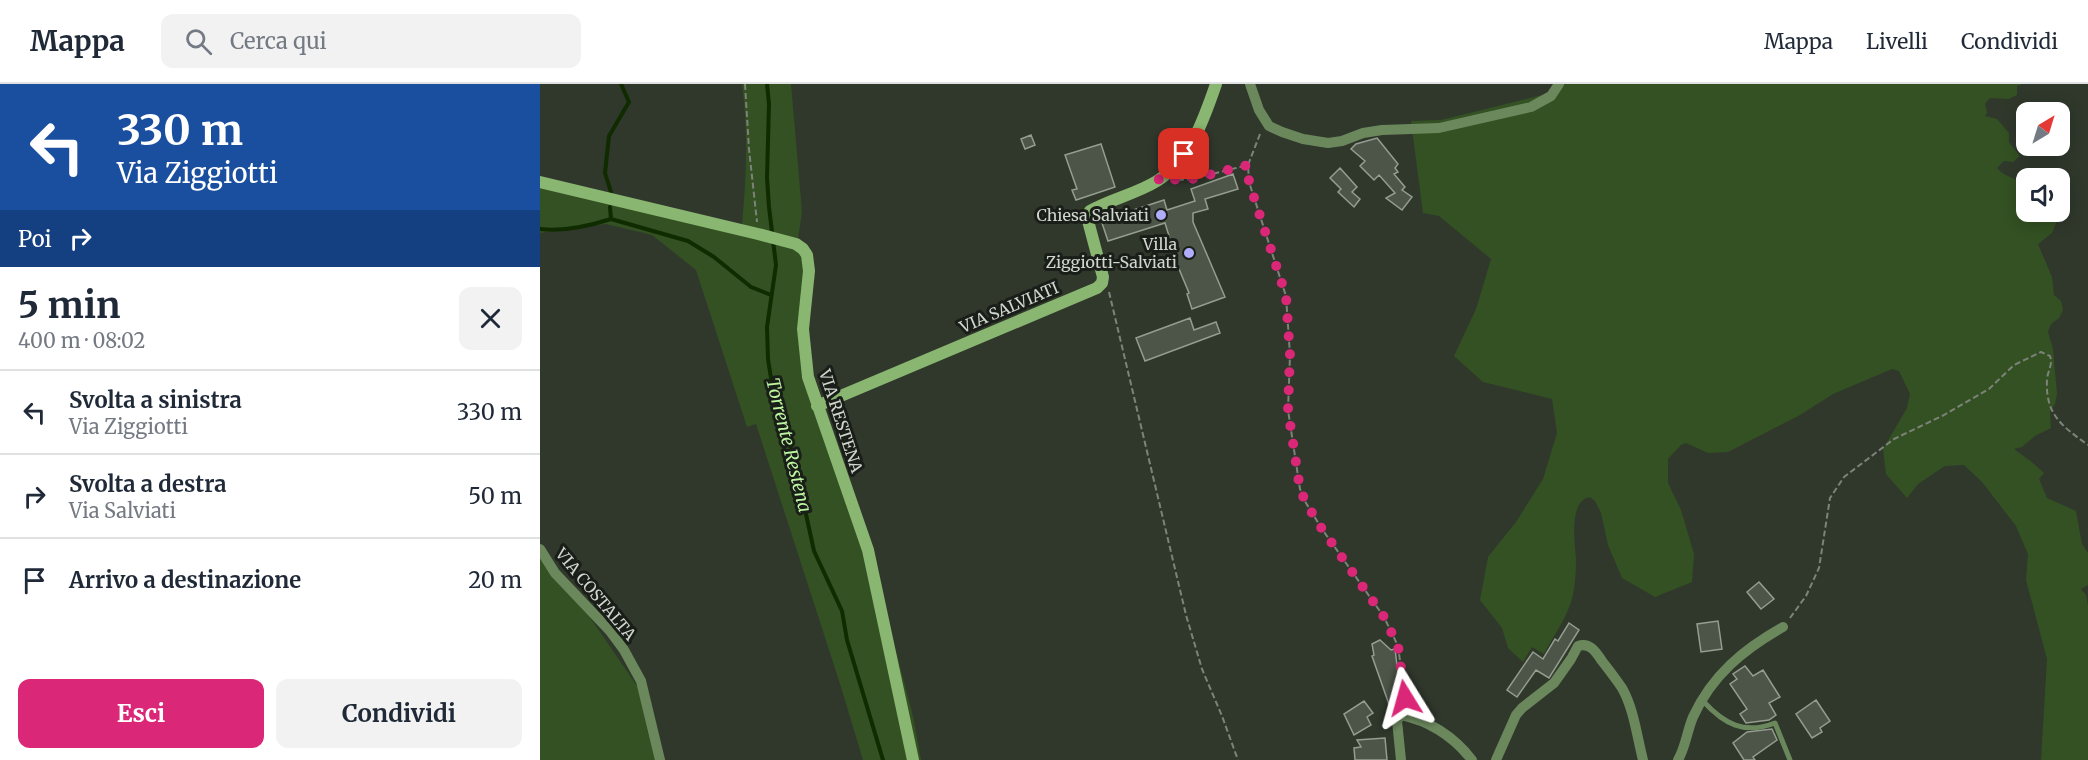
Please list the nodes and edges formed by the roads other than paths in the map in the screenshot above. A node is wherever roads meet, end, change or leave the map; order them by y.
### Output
1 (1216, 84) edge
2 (1250, 84) edge
3 (1558, 84) edge
4 (540, 182) edge
5 (817, 406) junction
6 (540, 549) edge
7 (1784, 627) road end
8 (1703, 701) junction
9 (660, 760) edge
10 (913, 760) edge
11 (1401, 760) edge
12 (1472, 760) edge
13 (1496, 760) edge
14 (1643, 760) edge
15 (1678, 760) edge
16 (1790, 760) edge

1 - 5 street, VIA SALVIATI
2 - 3 street
4 - 5 street, VIA RESTENA
5 - 10 street, VIA RESTENA
6 - 9 street, VIA COSTALTA
7 - 8 street
8 - 15 street
8 - 16 lane
11 - 12 street
13 - 14 street

